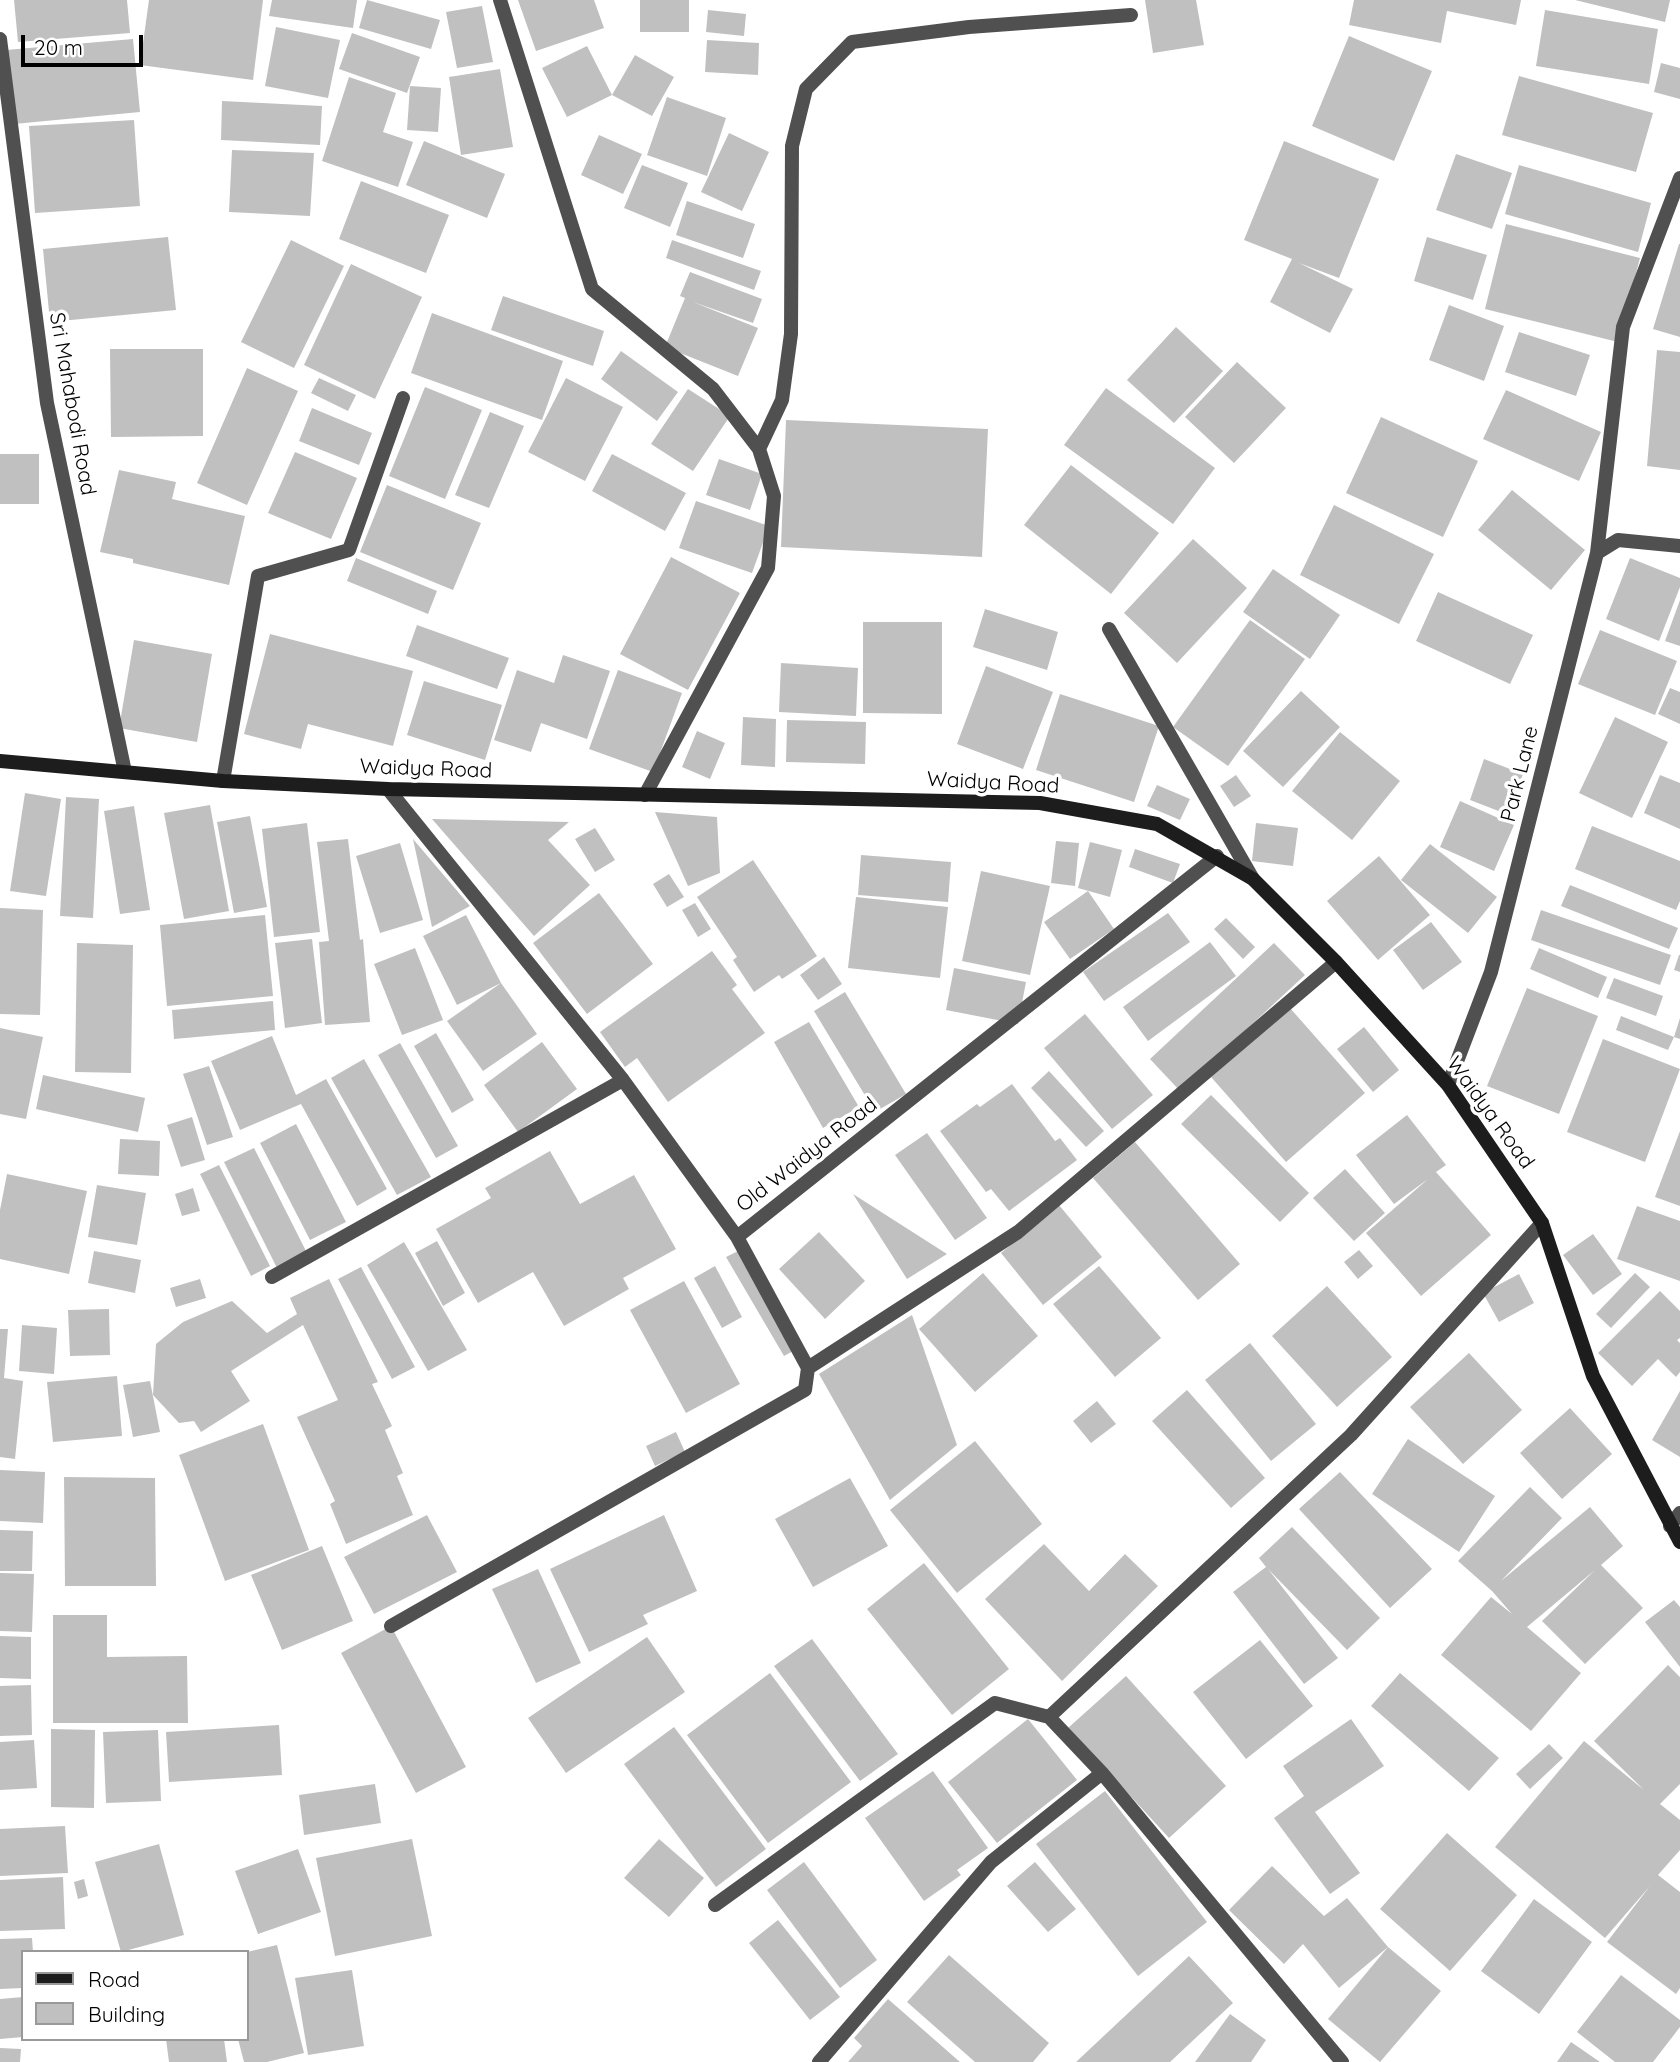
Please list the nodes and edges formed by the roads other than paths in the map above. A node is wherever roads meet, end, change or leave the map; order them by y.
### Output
1 (500, 0) edge
2 (1131, 15) dead end
3 (0, 39) edge
4 (1680, 178) edge
5 (402, 398) dead end
6 (759, 449) junction
7 (1680, 546) edge
8 (1597, 553) junction
9 (1109, 629) dead end
10 (0, 761) edge
11 (125, 772) junction
12 (223, 780) junction
13 (388, 789) junction
14 (645, 795) junction
15 (1217, 856) junction
16 (1253, 879) junction
17 (1336, 962) junction
18 (623, 1080) junction
19 (1448, 1085) junction
20 (1542, 1223) junction
21 (737, 1237) junction
22 (272, 1277) dead end
23 (808, 1368) junction
24 (1680, 1513) edge
25 (1670, 1526) junction
26 (1680, 1542) edge
27 (391, 1626) dead end
28 (1049, 1717) junction
29 (1102, 1773) junction
30 (715, 1905) dead end
31 (819, 2062) edge
32 (1342, 2062) edge

1 - 6 street
2 - 6 street
3 - 11 street, Sri Mahabodi Road
4 - 8 street, Park Lane
5 - 12 street
6 - 14 street
7 - 8 street
8 - 19 street, Park Lane
9 - 16 street
10 - 11 street, Waidya Road
11 - 12 street, Waidya Road
12 - 13 street, Waidya Road
13 - 14 street, Waidya Road
13 - 18 street, Old Waidya Road
14 - 15 street, Waidya Road
15 - 16 street, Waidya Road
15 - 21 street, Old Waidya Road
16 - 17 street, Waidya Road
17 - 19 street, Waidya Road
17 - 23 street
18 - 21 street, Old Waidya Road
18 - 22 street
19 - 20 street, Waidya Road
20 - 25 street, Waidya Road
20 - 28 street
21 - 23 street
23 - 27 street
24 - 25 street
25 - 26 street, Waidya Road
28 - 29 street
28 - 30 street
29 - 31 street
29 - 32 street

